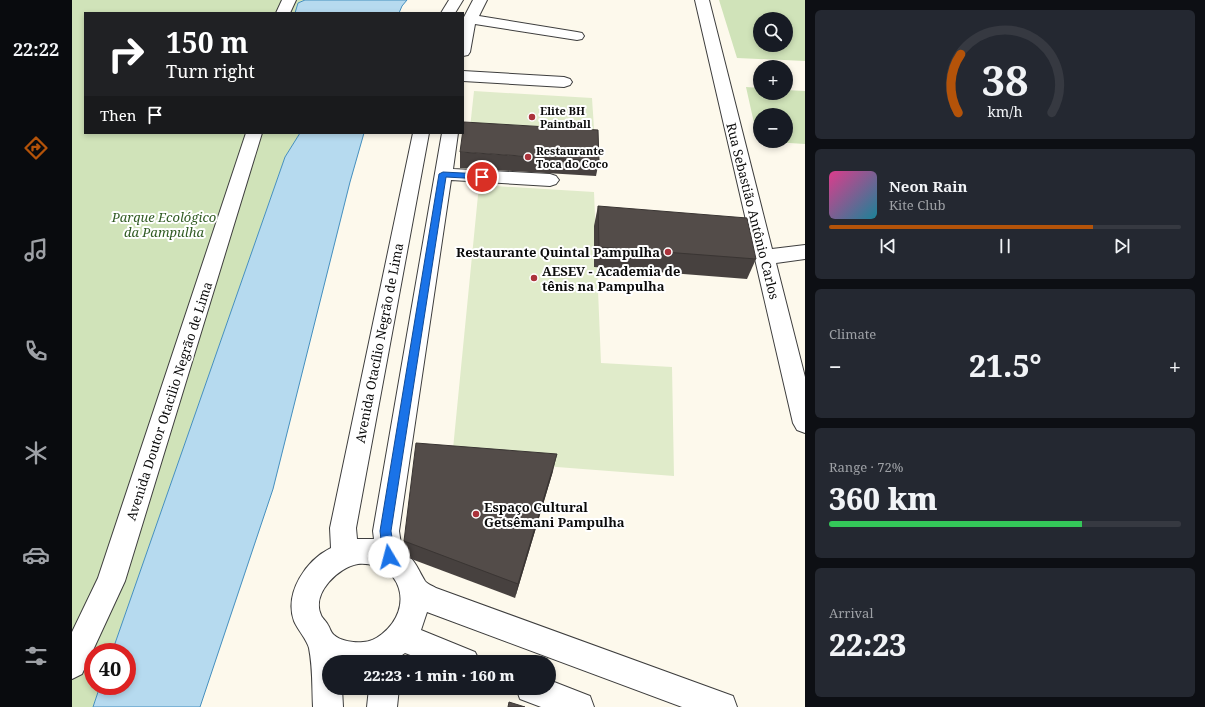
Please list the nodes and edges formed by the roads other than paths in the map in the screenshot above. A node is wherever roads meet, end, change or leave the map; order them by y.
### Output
1 (289, 0) edge
2 (456, 0) edge
3 (480, 0) edge
4 (702, 0) edge
5 (283, 12) edge
6 (449, 12) edge
7 (470, 18) junction
8 (577, 36) dead end
9 (464, 46) edge
10 (464, 76) edge
11 (564, 82) dead end
12 (254, 134) edge
13 (421, 134) edge
14 (450, 134) edge
15 (443, 174) junction
16 (550, 180) dead end
17 (805, 252) edge
18 (764, 257) junction
19 (805, 423) edge
20 (345, 554) junction
21 (389, 557) junction
22 (414, 591) junction
23 (323, 645) junction
24 (388, 651) edge
25 (416, 655) edge
26 (72, 664) edge
27 (383, 695) edge
28 (549, 695) edge
29 (328, 707) edge
30 (382, 707) edge
31 (579, 707) edge
32 (722, 707) edge

1 - 5 street
2 - 6 street
3 - 7 street
4 - 18 street, Rua Sebastião Antônio Carlos
7 - 8 street
7 - 9 street
10 - 11 street
12 - 26 street, Avenida Doutor Otacilio Negrão de Lima
13 - 20 street, Avenida Otacílio Negrão de Lima
14 - 15 street
15 - 16 street
15 - 21 street
17 - 18 street
18 - 19 street, Rua Sebastião Antônio Carlos
20 - 21 street
20 - 23 street
21 - 22 street
22 - 24 street
22 - 32 street
23 - 24 street
23 - 29 street
24 - 25 street
27 - 30 street
28 - 31 street

